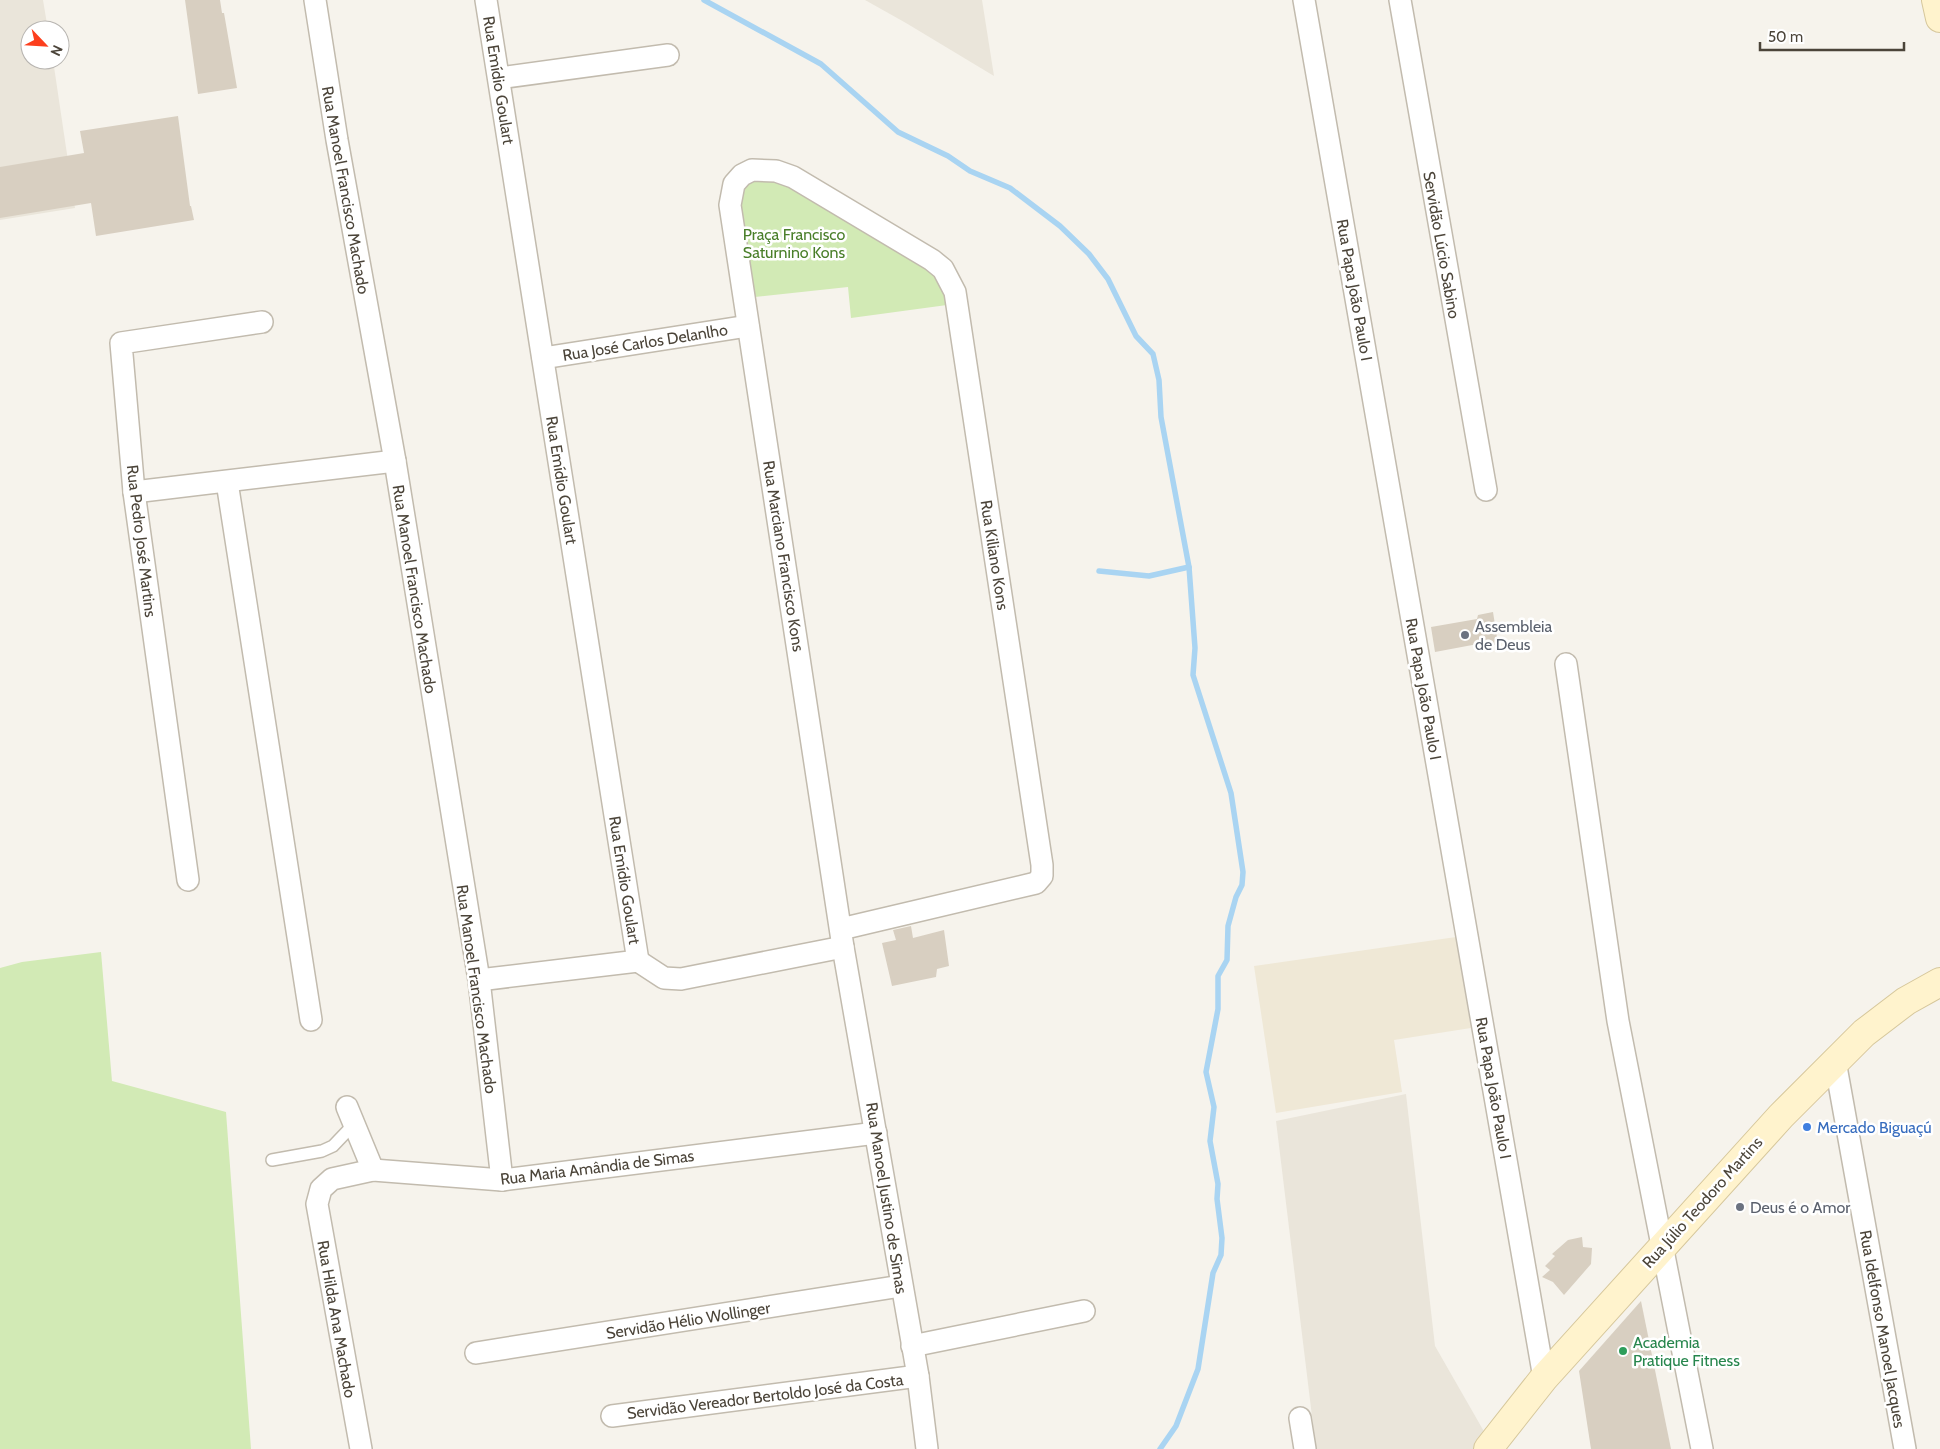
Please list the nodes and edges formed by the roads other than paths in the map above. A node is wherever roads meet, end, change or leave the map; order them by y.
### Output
1 (315, 0) edge
2 (486, 0) edge
3 (1304, 0) edge
4 (1400, 0) edge
5 (1936, 0) edge
6 (1940, 18) edge
7 (668, 55) dead end
8 (499, 78) junction
9 (734, 184) joint
10 (262, 322) dead end
11 (748, 326) junction
12 (543, 358) junction
13 (395, 461) junction
14 (228, 482) junction
15 (1486, 490) dead end
16 (134, 492) junction
17 (1566, 664) dead end
18 (188, 880) dead end
19 (842, 938) junction
20 (638, 961) junction
21 (479, 980) junction
22 (1940, 982) edge
23 (311, 1020) dead end
24 (1835, 1061) junction
25 (350, 1115) joint
26 (876, 1134) junction
27 (272, 1160) dead end
28 (373, 1170) junction
29 (502, 1180) junction
30 (321, 1189) joint
31 (1663, 1246) junction
32 (901, 1286) junction
33 (1084, 1311) dead end
34 (912, 1346) junction
35 (476, 1353) dead end
36 (918, 1376) junction
37 (1544, 1378) junction
38 (612, 1416) dead end
39 (1300, 1418) dead end
40 (361, 1449) edge
41 (927, 1449) edge
42 (1305, 1449) edge
43 (1488, 1449) edge
44 (1702, 1449) edge
45 (1905, 1449) edge

1 - 13 street, Rua Manoel Francisco Machado
2 - 8 street, Rua Emídio Goulart
3 - 37 street, Rua Papa João Paulo I
4 - 15 street, Servidão Lúcio Sabino
5 - 6 main road
7 - 8 street
8 - 12 street, Rua Emídio Goulart
9 - 11 street, Rua Marciano Francisco Kons
9 - 19 street, Rua Kiliano Kons
10 - 16 street, Rua Pedro José Martins
11 - 12 street, Rua José Carlos Delanlho
11 - 19 street, Rua Marciano Francisco Kons
12 - 20 street, Rua Emídio Goulart
13 - 14 street
13 - 21 street, Rua Manoel Francisco Machado
14 - 16 street
14 - 23 street
16 - 18 street, Rua Pedro José Martins
17 - 31 street
19 - 20 street
19 - 26 street, Rua Manoel Justino de Simas
20 - 21 street
21 - 29 street, Rua Manoel Francisco Machado
22 - 24 main road, Rua Júlio Teodoro Martins
24 - 31 main road, Rua Júlio Teodoro Martins
24 - 45 street, Rua Idelfonso Manoel Jacques
25 - 27 lane
25 - 28 street
26 - 29 street, Rua Maria Amândia de Simas
26 - 32 street, Rua Manoel Justino de Simas
28 - 29 street, Rua Maria Amândia de Simas
28 - 30 street, Rua Maria Amândia de Simas
30 - 40 street, Rua Hilda Ana Machado
31 - 37 main road, Rua Júlio Teodoro Martins
31 - 44 street
32 - 34 street, Rua Manoel Justino de Simas
32 - 35 street, Servidão Hélio Wollinger
33 - 34 street
34 - 36 street, Rua Manoel Justino de Simas
36 - 38 street, Servidão Vereador Bertoldo José da Costa
36 - 41 street, Rua Manoel Justino de Simas
37 - 43 main road, Rua Júlio Teodoro Martins
39 - 42 street

